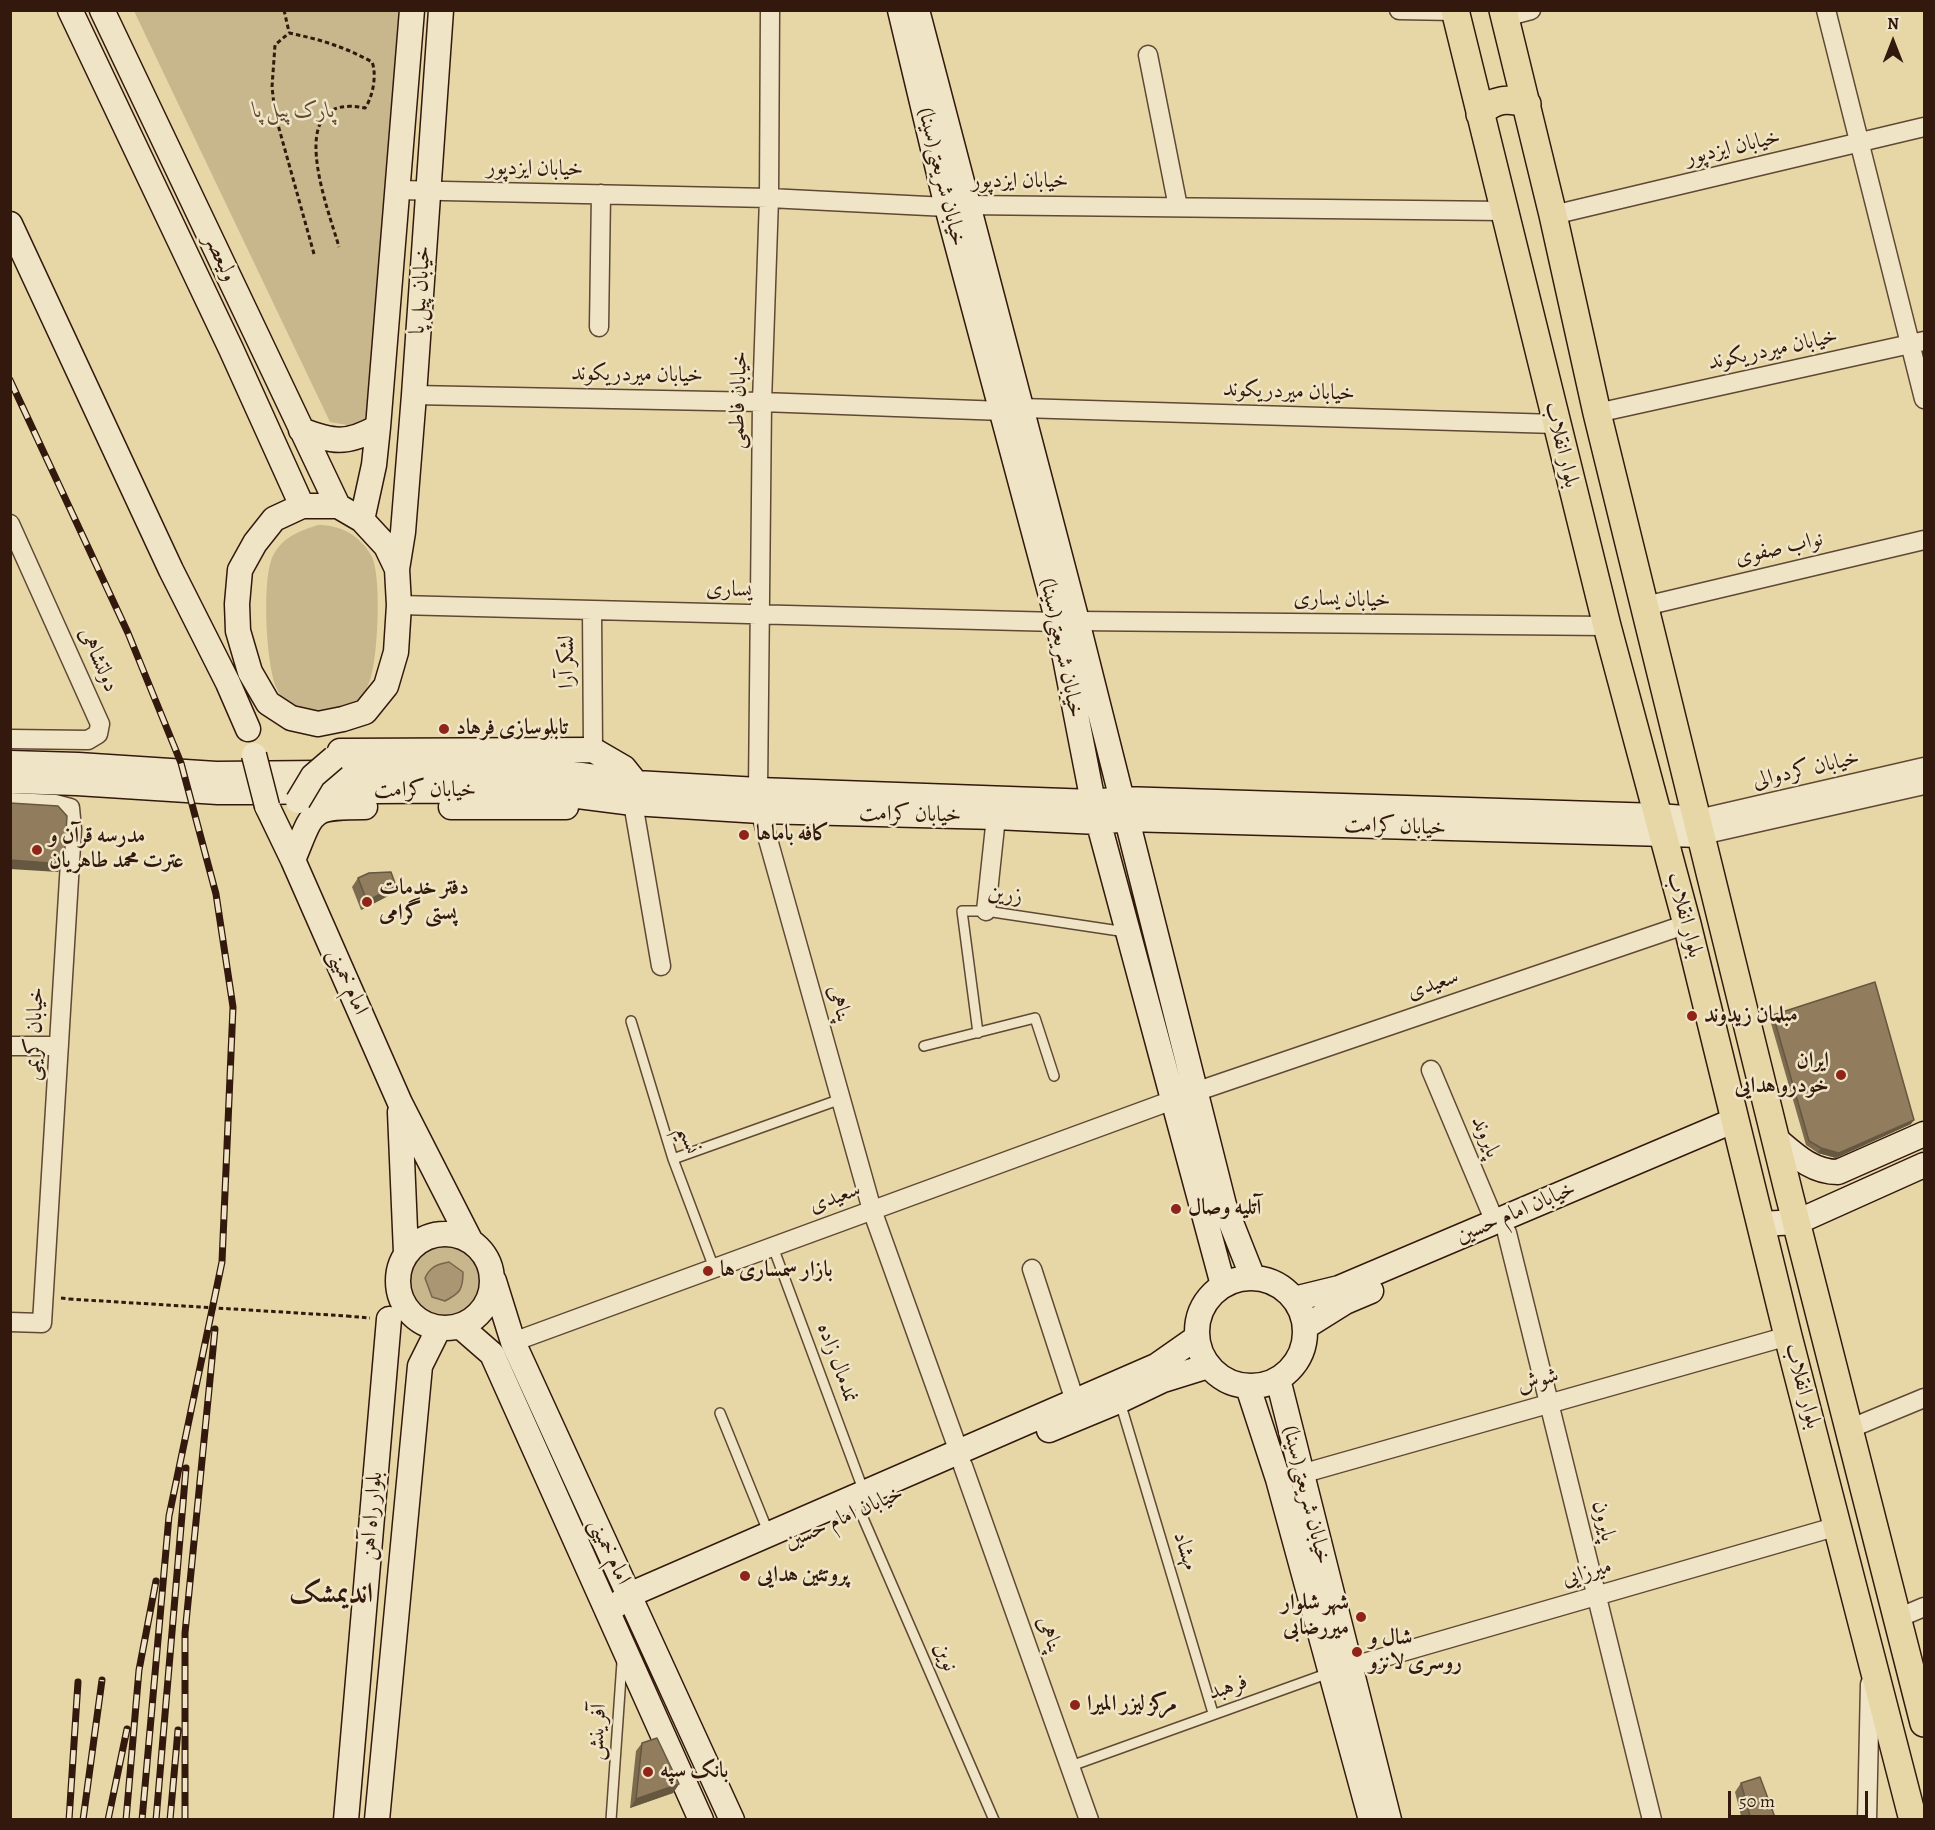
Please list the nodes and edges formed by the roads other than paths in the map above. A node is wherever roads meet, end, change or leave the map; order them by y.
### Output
1 (70, 10) edge
2 (102, 10) edge
3 (412, 10) edge
4 (441, 10) edge
5 (770, 10) edge
6 (900, 10) edge
7 (917, 10) edge
8 (1399, 10) edge
9 (1826, 10) edge
10 (1455, 11) edge
11 (1513, 13) edge
12 (1148, 55) dead end
13 (1527, 104) junction
14 (1480, 114) junction
15 (1924, 127) edge
16 (1860, 143) junction
17 (398, 190) junction
18 (428, 190) junction
19 (601, 194) junction
20 (770, 198) junction
21 (957, 206) junction
22 (1178, 207) junction
23 (1504, 211) junction
24 (1553, 215) junction
25 (10, 224) edge
26 (599, 327) dead end
27 (1918, 343) edge
28 (414, 395) junction
29 (1924, 399) edge
30 (762, 402) junction
31 (1012, 410) junction
32 (1597, 413) junction
33 (1556, 424) junction
34 (378, 427) junction
35 (301, 430) junction
36 (302, 506) junction
37 (338, 506) junction
38 (362, 520) junction
39 (10, 524) edge
40 (1924, 540) edge
41 (398, 569) junction
42 (399, 605) junction
43 (1645, 606) junction
44 (592, 610) junction
45 (758, 615) junction
46 (1067, 622) junction
47 (1607, 626) junction
48 (268, 703) junction
49 (365, 712) junction
50 (248, 729) junction
51 (10, 739) edge
52 (593, 750) junction
53 (337, 755) junction
54 (10, 763) edge
55 (1924, 768) edge
56 (10, 781) edge
57 (1924, 785) edge
58 (635, 793) junction
59 (759, 801) junction
60 (10, 802) edge
61 (1124, 809) junction
62 (1095, 812) junction
63 (996, 817) junction
64 (1660, 825) junction
65 (1700, 827) junction
66 (293, 860) junction
67 (986, 911) junction
68 (1687, 924) junction
69 (1128, 933) junction
70 (662, 966) dead end
71 (631, 1021) dead end
72 (978, 1033) junction
73 (10, 1046) edge
74 (59, 1046) junction
75 (924, 1046) dead end
76 (1431, 1070) dead end
77 (1054, 1076) dead end
78 (1184, 1096) junction
79 (841, 1099) junction
80 (400, 1103) junction
81 (1737, 1127) junction
82 (1924, 1134) edge
83 (1776, 1139) junction
84 (673, 1159) junction
85 (1924, 1165) edge
86 (872, 1210) junction
87 (1797, 1222) junction
88 (1761, 1224) junction
89 (1501, 1227) junction
90 (470, 1240) junction
91 (773, 1247) junction
92 (406, 1253) junction
93 (714, 1268) junction
94 (1032, 1269) dead end
95 (1253, 1278) junction
96 (494, 1281) junction
97 (1223, 1285) junction
98 (1294, 1299) junction
99 (389, 1319) dead end
100 (10, 1322) edge
101 (1305, 1327) junction
102 (450, 1328) junction
103 (1788, 1336) junction
104 (1197, 1338) junction
105 (513, 1342) junction
106 (1208, 1366) junction
107 (1278, 1379) junction
108 (1248, 1387) junction
109 (1924, 1398) edge
110 (1075, 1401) junction
111 (1119, 1401) junction
112 (1549, 1403) junction
113 (720, 1413) dead end
114 (1849, 1429) junction
115 (961, 1459) junction
116 (1301, 1474) junction
117 (862, 1502) junction
118 (1838, 1526) junction
119 (769, 1534) junction
120 (1596, 1595) junction
121 (632, 1602) junction
122 (1924, 1607) edge
123 (608, 1612) junction
124 (1898, 1618) junction
125 (362, 1630) junction
126 (394, 1633) junction
127 (624, 1647) junction
128 (1871, 1655) junction
129 (1340, 1670) junction
130 (1213, 1713) junction
131 (1924, 1723) edge
132 (1071, 1766) junction
133 (346, 1820) edge
134 (376, 1820) edge
135 (611, 1820) edge
136 (701, 1820) edge
137 (732, 1820) edge
138 (994, 1820) edge
139 (1089, 1820) edge
140 (1371, 1820) edge
141 (1389, 1820) edge
142 (1652, 1820) edge
143 (1867, 1820) edge
144 (1913, 1820) edge

1 - 36 main road, ولیعصر
2 - 35 main road, ولیعصر
3 - 17 main road, خیابان پیل پا
4 - 18 main road, خیابان پیل پا
5 - 20 street, خیابان فاطمی
6 - 21 main road, خیابان شریعتی(سینا)
7 - 21 main road, خیابان شریعتی(سینا)
8 - 10 street
9 - 16 street
10 - 14 main road, بلوار انقلاب
11 - 13 main road, بلوار انقلاب
12 - 22 street
13 - 14 main road
13 - 24 main road, بلوار انقلاب
14 - 23 main road, بلوار انقلاب
15 - 16 street, خیابان ایزدپور
16 - 24 street, خیابان ایزدپور
16 - 27 street
17 - 18 street, خیابان ایزدپور
17 - 34 main road, خیابان پیل پا
18 - 19 street, خیابان ایزدپور
18 - 28 main road, خیابان پیل پا
19 - 20 street, خیابان ایزدپور
19 - 26 street
20 - 21 street, خیابان ایزدپور
20 - 30 street, خیابان فاطمی
21 - 22 street, خیابان ایزدپور
21 - 31 main road, خیابان شریعتی(سینا)
22 - 23 street, خیابان ایزدپور
23 - 33 main road, بلوار انقلاب
24 - 32 main road, بلوار انقلاب
25 - 50 main road, امام خمینی
27 - 29 street
27 - 32 street, خیابان میردریکوند
28 - 30 street, خیابان میردریکوند
28 - 41 main road, خیابان پیل پا
30 - 31 street, خیابان میردریکوند
30 - 45 street, خیابان فاطمی
31 - 33 street, خیابان میردریکوند
31 - 46 main road, خیابان شریعتی(سینا)
32 - 43 main road, بلوار انقلاب
33 - 47 main road, بلوار انقلاب
34 - 35 main road
34 - 38 main road, خیابان پیل پا
35 - 37 main road, ولیعصر
36 - 37 main road
36 - 48 main road
37 - 38 main road
38 - 41 main road
39 - 51 street, دولتشاهی
40 - 43 street, نواب صفوی
41 - 42 main road
42 - 44 street, یساری
42 - 49 main road
43 - 65 main road, بلوار انقلاب
44 - 45 street, یساری
44 - 52 street, لشکر آرا
45 - 46 street, یساری
45 - 59 street, خیابان فاطمی
46 - 47 street, خیابان یساری
46 - 61 main road, خیابان شریعتی(سینا)
46 - 62 main road, خیابان شریعتی(سینا)
47 - 64 main road, بلوار انقلاب
48 - 49 main road
48 - 50 main road
49 - 53 main road
50 - 66 main road, امام خمینی, bridge
52 - 53 main road
52 - 58 main road
53 - 66 main road, bridge
54 - 58 main road, خیابان کرامت
55 - 65 street, خیابان کردوالی
56 - 58 main road, خیابان کرامت
57 - 65 street, خیابان کردوالی
58 - 59 main road, خیابان کرامت
58 - 66 main road
58 - 70 street
59 - 62 main road, خیابان کرامت
59 - 63 main road, خیابان کرامت
59 - 79 street, پناهی
60 - 74 street, خیابان کریمی
61 - 62 main road, خیابان کرامت
61 - 64 main road, خیابان کرامت
61 - 78 main road, خیابان شریعتی(سینا)
62 - 63 main road, خیابان کرامت
62 - 69 main road, خیابان شریعتی(سینا)
63 - 67 street
64 - 65 main road, خیابان کرامت
64 - 68 main road, بلوار انقلاب
65 - 83 main road, بلوار انقلاب
66 - 80 main road, امام خمینی
67 - 69 lane, زرین
67 - 72 lane, زرین
68 - 78 street, سعیدی
68 - 81 main road, بلوار انقلاب
69 - 78 main road, خیابان شریعتی(سینا)
71 - 84 lane, نسیم
72 - 75 lane
72 - 77 lane
73 - 74 street
74 - 100 street, خیابان کریمی
76 - 89 street, پایروند
78 - 86 street, سعیدی
78 - 95 main road, خیابان شریعتی(سینا)
78 - 97 main road, خیابان شریعتی(سینا)
79 - 84 lane
79 - 86 street, پناهی
80 - 90 main road, امام خمینی
80 - 92 main road, امام خمینی
81 - 88 main road, بلوار انقلاب
81 - 89 main road, خیابان امام حسین
82 - 83 main road
83 - 87 main road, بلوار انقلاب
84 - 93 lane, نسیم
85 - 87 main road
86 - 91 street, سعیدی
86 - 115 street, پناهی
87 - 88 main road
87 - 114 main road, بلوار انقلاب
88 - 103 main road, بلوار انقلاب
89 - 98 main road, خیابان امام حسین
89 - 101 main road, خیابان امام حسین
89 - 112 street, پایرون
90 - 92 main road
90 - 96 main road
91 - 93 street, سعیدی
91 - 117 lane, نمدمال زاده
92 - 102 main road
93 - 105 street, سعیدی
94 - 110 street
95 - 97 main road
95 - 98 main road
96 - 102 main road
96 - 105 main road, امام خمینی
97 - 104 main road
98 - 101 main road
99 - 125 main road, بلوار راه آهن
101 - 107 main road
102 - 123 main road, امام خمینی
102 - 126 main road, بلوار راه آهن
103 - 112 street, شوش
103 - 118 main road, بلوار انقلاب
104 - 106 main road
104 - 110 main road
105 - 121 main road, امام خمینی
106 - 108 main road
106 - 111 main road, خیابان امام حسین
107 - 108 main road
107 - 116 main road, خیابان شریعتی(سینا)
108 - 129 main road, خیابان شریعتی(سینا)
109 - 114 street
110 - 115 main road
111 - 115 main road, خیابان امام حسین
111 - 130 lane, مهشاد
112 - 116 street, شوش
112 - 120 street, پایرون
113 - 119 lane
114 - 124 main road, بلوار انقلاب
115 - 117 main road, خیابان امام حسین
115 - 132 street, پناهی
116 - 129 main road, خیابان شریعتی(سینا)
117 - 119 main road, خیابان امام حسین
117 - 121 main road, خیابان امام حسین
117 - 138 lane, نوین
118 - 120 street, میرزایی
118 - 128 main road, بلوار انقلاب
119 - 121 main road, خیابان امام حسین
120 - 129 street, میرزایی
120 - 142 street, پایرون
121 - 123 main road, خیابان امام حسین
121 - 137 main road, امام خمینی
122 - 124 street
123 - 127 main road, امام خمینی
124 - 131 main road, بلوار انقلاب
125 - 126 main road
125 - 133 main road, بلوار راه آهن
126 - 134 main road, بلوار راه آهن
127 - 135 lane, آفرینش
127 - 136 main road, امام خمینی
128 - 143 street
128 - 144 main road, بلوار انقلاب
129 - 130 lane, فرهبد
129 - 140 main road, خیابان شریعتی(سینا)
129 - 141 main road, خیابان شریعتی(سینا)
130 - 132 lane, فرهبد
132 - 139 street, پناهی

